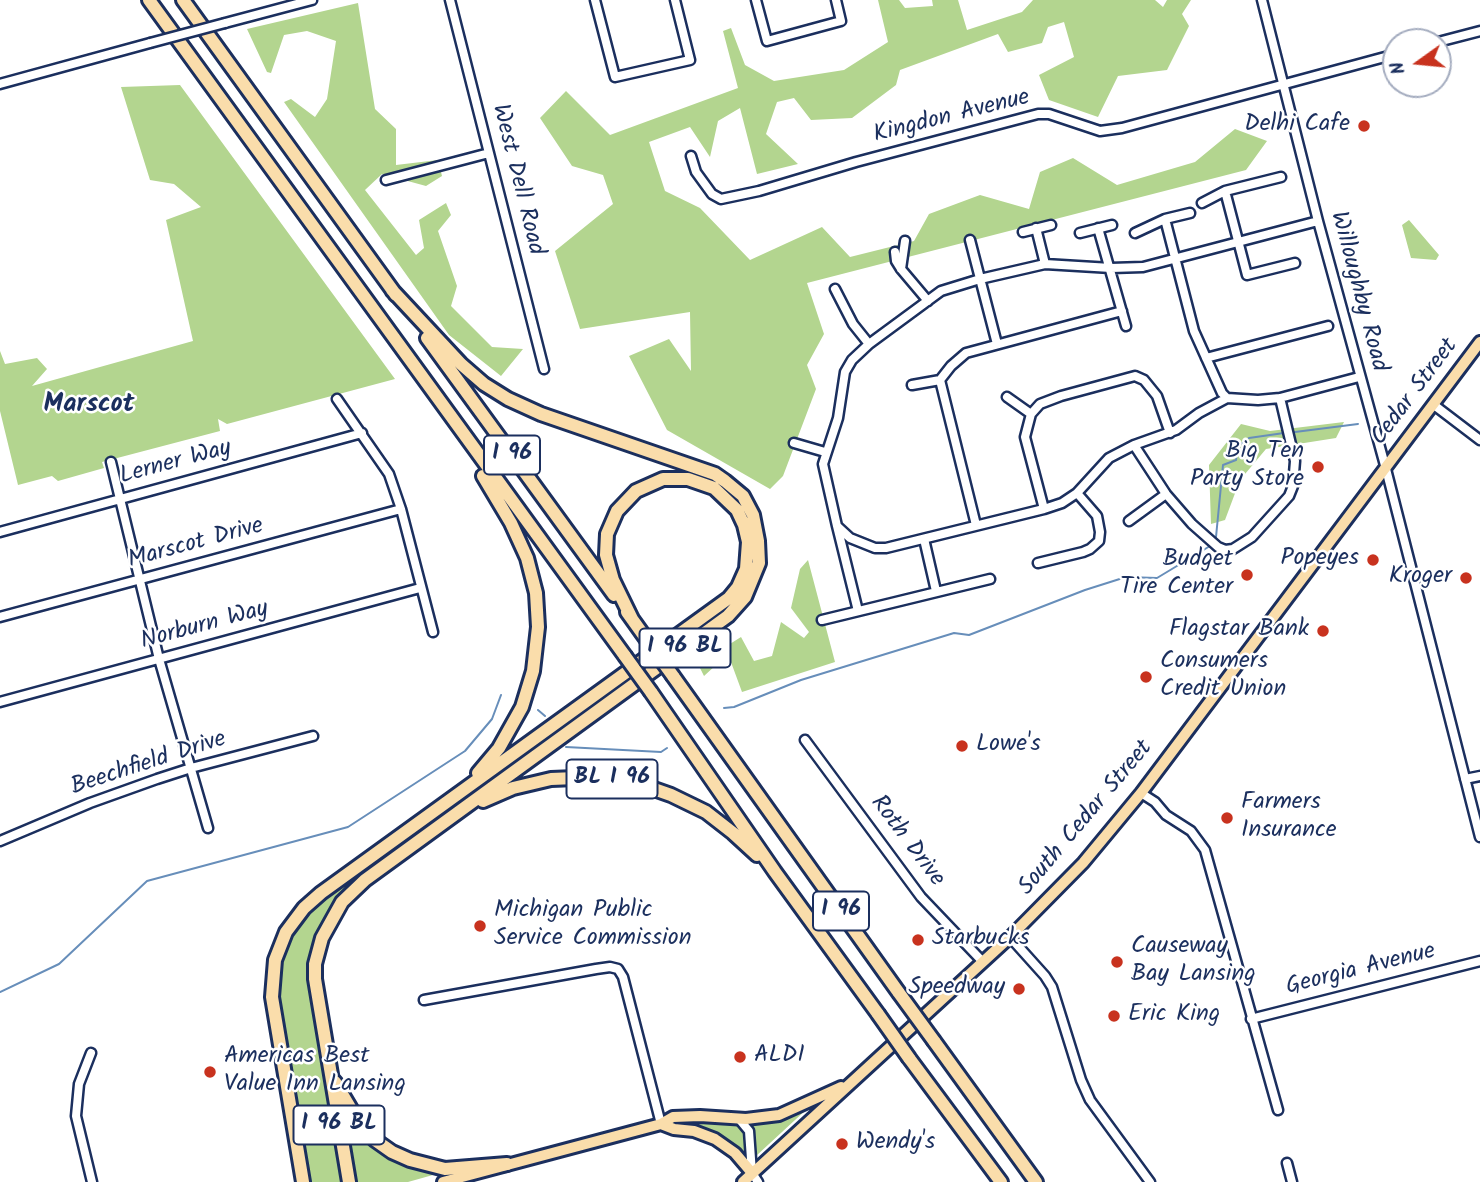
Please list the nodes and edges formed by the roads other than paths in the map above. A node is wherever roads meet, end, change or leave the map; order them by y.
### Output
1 (149, 0) edge
2 (183, 0) edge
3 (312, 0) edge
4 (450, 0) edge
5 (595, 0) edge
6 (675, 0) edge
7 (756, 0) edge
8 (836, 0) edge
9 (1262, 0) edge
10 (1480, 31) edge
11 (1452, 39) edge
12 (1382, 58) edge
13 (1284, 83) junction
14 (0, 84) edge
15 (489, 153) junction
16 (691, 156) dead end
17 (1281, 177) dead end
18 (386, 180) dead end
19 (1225, 191) junction
20 (1202, 203) dead end
21 (1190, 213) dead end
22 (1166, 219) junction
23 (1318, 221) junction
24 (1051, 225) dead end
25 (1112, 225) dead end
26 (1036, 228) junction
27 (1098, 228) junction
28 (1023, 232) dead end
29 (1080, 233) dead end
30 (1135, 233) dead end
31 (970, 240) dead end
32 (905, 241) dead end
33 (1237, 243) junction
34 (895, 252) dead end
35 (1176, 258) junction
36 (1295, 263) dead end
37 (1045, 264) junction
38 (1111, 268) junction
39 (901, 269) junction
40 (980, 279) junction
41 (835, 289) dead end
42 (392, 290) junction
43 (928, 301) junction
44 (1122, 311) junction
45 (1126, 326) dead end
46 (1328, 326) dead end
47 (1480, 342) edge
48 (869, 344) junction
49 (997, 344) junction
50 (407, 358) junction
51 (1206, 358) junction
52 (544, 369) dead end
53 (1359, 377) junction
54 (940, 380) junction
55 (912, 385) dead end
56 (1007, 397) dead end
57 (1227, 398) junction
58 (1280, 398) junction
59 (337, 399) dead end
60 (1434, 405) junction
61 (1031, 414) junction
62 (362, 433) junction
63 (1170, 433) junction
64 (1480, 440) edge
65 (794, 443) dead end
66 (1134, 445) junction
67 (825, 452) junction
68 (111, 462) dead end
69 (1386, 469) junction
70 (1077, 493) junction
71 (1166, 494) junction
72 (121, 499) junction
73 (401, 509) junction
74 (1044, 509) junction
75 (1129, 521) dead end
76 (976, 525) junction
77 (837, 526) junction
78 (0, 532) edge
79 (924, 539) junction
80 (1038, 564) dead end
81 (990, 579) dead end
82 (139, 580) junction
83 (420, 588) junction
84 (936, 591) junction
85 (858, 611) junction
86 (0, 617) edge
87 (632, 619) junction
88 (822, 620) dead end
89 (433, 632) dead end
90 (159, 659) junction
91 (0, 702) edge
92 (313, 736) dead end
93 (805, 740) dead end
94 (191, 768) junction
95 (1480, 776) edge
96 (1465, 779) junction
97 (1141, 793) junction
98 (433, 812) junction
99 (208, 828) dead end
100 (431, 832) junction
101 (1480, 837) edge
102 (0, 841) edge
103 (775, 872) junction
104 (1010, 937) junction
105 (1480, 961) edge
106 (983, 962) junction
107 (424, 1000) dead end
108 (1251, 1019) junction
109 (91, 1054) dead end
110 (329, 1068) junction
111 (853, 1082) junction
112 (1278, 1110) dead end
113 (739, 1119) junction
114 (661, 1124) junction
115 (1287, 1163) dead end
116 (507, 1164) junction
117 (755, 1178) edge
118 (92, 1182) edge
119 (303, 1182) edge
120 (349, 1182) edge
121 (443, 1182) edge
122 (743, 1182) edge
123 (1001, 1182) edge
124 (1036, 1182) edge
125 (1150, 1182) edge
126 (1292, 1182) edge

1 - 50 highway, I 96
2 - 42 highway, I 96
3 - 14 street, bridge
4 - 15 street, West Dell Road
5 - 6 street
7 - 8 street
9 - 13 street, Willoughby Road
10 - 11 street
12 - 13 street
13 - 16 street, Kingdon Avenue
13 - 23 street, Willoughby Road
15 - 18 street
15 - 52 street, West Dell Road
17 - 19 street
19 - 20 street
19 - 33 street
21 - 22 street
22 - 30 street
22 - 35 street
23 - 33 street
23 - 53 street, Willoughby Road
24 - 26 street
25 - 27 street
26 - 28 street
26 - 37 street
27 - 29 street
27 - 38 street
31 - 40 street
32 - 39 street
33 - 35 street
33 - 36 street
34 - 39 street
35 - 38 street
35 - 51 street
37 - 38 street
37 - 40 street
38 - 44 street
39 - 43 street
40 - 43 street
40 - 49 street
41 - 48 street
42 - 87 highway, I 96
42 - 100 highway, I 96 BL
43 - 48 street
44 - 45 street
44 - 49 street
46 - 51 street
47 - 60 main road, Cedar Street
48 - 67 street
49 - 54 street
50 - 98 highway, I 96 BL
50 - 103 highway, I 96, bridge
51 - 57 street
53 - 58 street
53 - 69 street, Willoughby Road
54 - 55 street
54 - 76 street
56 - 61 street
57 - 58 street
57 - 63 street
58 - 71 street
59 - 62 street
60 - 64 street
60 - 69 main road, Cedar Street
61 - 63 street
61 - 74 street
62 - 72 street, Lerner Way
62 - 73 street
63 - 66 street
65 - 67 street
66 - 70 street
66 - 71 street
67 - 77 street
68 - 72 street
69 - 96 street, Willoughby Road
69 - 97 main road, South Cedar Street
70 - 74 street
70 - 80 street
71 - 75 street
72 - 78 street, Lerner Way
72 - 82 street
73 - 82 street, Marscot Drive
73 - 83 street
74 - 76 street
76 - 79 street
77 - 79 street
77 - 85 street
79 - 84 street
81 - 84 street
82 - 86 street, Marscot Drive
82 - 90 street
83 - 89 street
83 - 90 street, Norburn Way
84 - 85 street
85 - 88 street
87 - 98 highway, I 96 BL
87 - 124 highway, I 96, bridge
90 - 91 street, Norburn Way
90 - 94 street
92 - 94 street, Beechfield Drive
93 - 106 street, Roth Drive
94 - 99 street
94 - 102 street, Beechfield Drive
95 - 96 street
96 - 101 street, Willoughby Road
97 - 104 main road, South Cedar Street
97 - 108 street
98 - 119 highway, I 96 BL
100 - 103 highway, BL I 96
100 - 110 highway, I 96 BL
103 - 123 highway, I 96, bridge
104 - 106 main road, South Cedar Street
104 - 125 street
105 - 108 street, Georgia Avenue
106 - 111 main road, South Cedar Street
107 - 114 street
108 - 112 street
109 - 118 street
110 - 116 highway
110 - 120 highway, I 96 BL
111 - 113 main road
111 - 117 main road, South Cedar Street
113 - 114 main road
113 - 117 street
114 - 116 main road
114 - 117 main road
115 - 126 street
116 - 121 main road
117 - 122 main road, South Cedar Street

